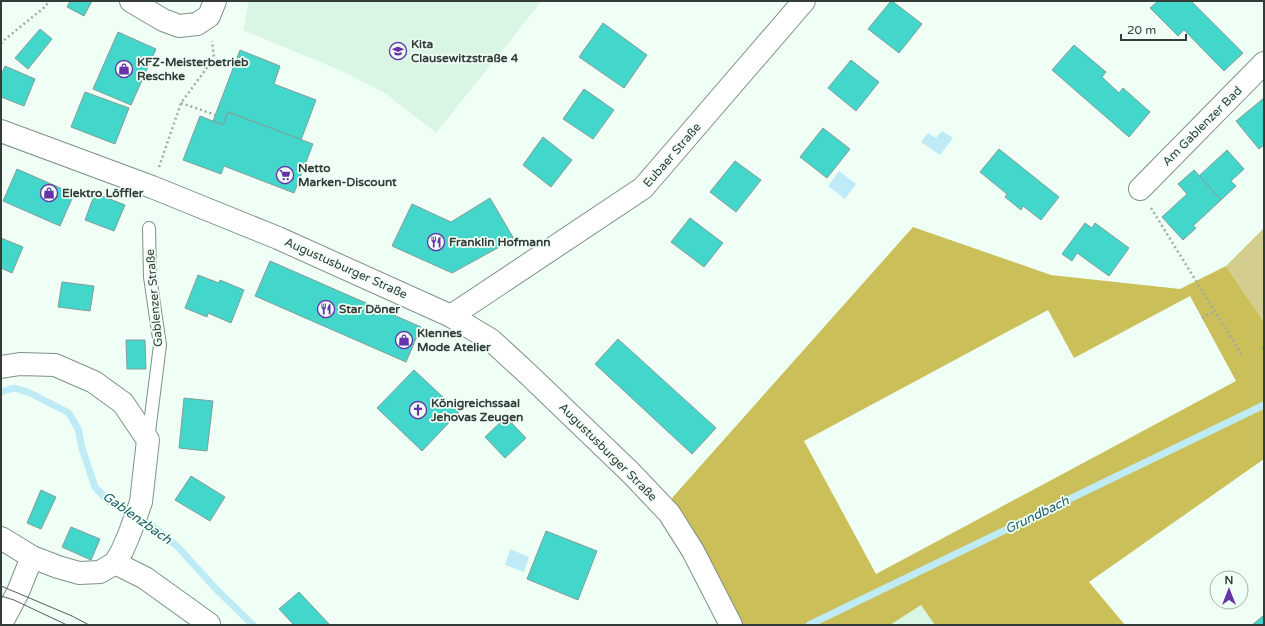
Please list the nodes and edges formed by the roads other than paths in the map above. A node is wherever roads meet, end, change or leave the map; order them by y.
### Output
1 (131, 1) edge
2 (804, 1) edge
3 (212, 9) edge
4 (1264, 63) edge
5 (1, 131) edge
6 (1140, 189) dead end
7 (149, 228) dead end
8 (451, 316) junction
9 (1, 367) edge
10 (148, 440) junction
11 (1, 538) edge
12 (32, 557) junction
13 (114, 564) junction
14 (1, 624) edge
15 (210, 624) edge
16 (731, 625) edge

1 - 3 street
2 - 8 street, Eubaer Straße
4 - 6 street, Am Gablenzer Bad
5 - 8 street, Augustusburger Straße
7 - 10 lane, Gablenzer Straße
8 - 16 street, Augustusburger Straße
9 - 10 street
10 - 13 street, Gablenzer Straße
11 - 12 street
12 - 13 street
12 - 14 street
13 - 15 street

